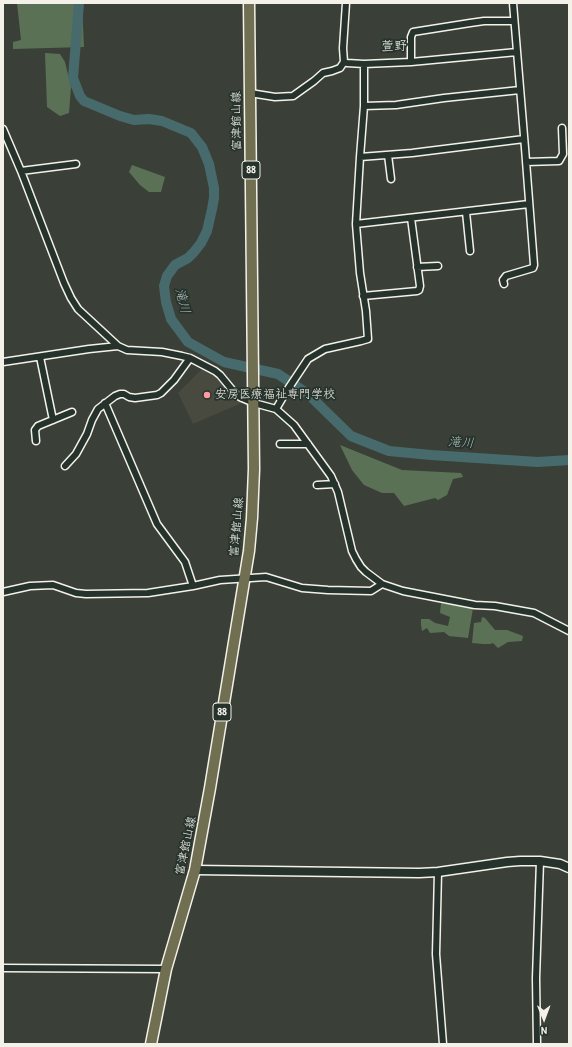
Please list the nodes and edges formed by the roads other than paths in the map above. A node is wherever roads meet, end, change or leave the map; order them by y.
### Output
1 (249, 3) edge
2 (346, 3) edge
3 (512, 3) edge
4 (514, 21) junction
5 (517, 52) junction
6 (344, 62) junction
7 (411, 62) junction
8 (364, 64) junction
9 (520, 90) junction
10 (250, 93) junction
11 (364, 106) junction
12 (562, 128) dead end
13 (3, 129) edge
14 (524, 139) junction
15 (388, 155) junction
16 (360, 158) junction
17 (526, 162) junction
18 (76, 164) dead end
19 (20, 171) junction
20 (391, 179) dead end
21 (529, 204) junction
22 (466, 212) junction
23 (411, 218) junction
24 (356, 224) junction
25 (470, 251) dead end
26 (438, 266) dead end
27 (417, 267) junction
28 (504, 284) dead end
29 (363, 296) junction
30 (118, 346) junction
31 (40, 357) junction
32 (190, 358) junction
33 (3, 362) edge
34 (105, 403) junction
35 (254, 403) junction
36 (276, 409) junction
37 (72, 412) dead end
38 (53, 420) junction
39 (36, 441) dead end
40 (280, 444) dead end
41 (308, 444) junction
42 (66, 466) dead end
43 (335, 484) junction
44 (317, 485) dead end
45 (245, 578) junction
46 (382, 584) junction
47 (193, 586) junction
48 (3, 592) edge
49 (569, 631) edge
50 (540, 861) junction
51 (569, 868) edge
52 (195, 870) junction
53 (438, 872) junction
54 (3, 968) edge
55 (166, 969) junction
56 (151, 1044) edge
57 (443, 1044) edge
58 (536, 1044) edge

1 - 10 main road, 富津館山線 / 88
2 - 6 street
3 - 4 street
4 - 5 street
4 - 7 street
5 - 7 street
5 - 9 street
6 - 8 street
6 - 10 street
7 - 8 street
8 - 11 street
9 - 11 street
9 - 14 street
10 - 35 main road, 富津館山線 / 88
11 - 16 street
12 - 17 street
13 - 19 street
14 - 15 street
14 - 17 street
15 - 16 street
15 - 20 street
16 - 24 street
17 - 21 street
18 - 19 street
19 - 30 street
21 - 22 street
21 - 28 street
22 - 23 street
22 - 25 street
23 - 24 street
23 - 27 street
24 - 29 street
26 - 27 street
27 - 29 street
29 - 36 street
30 - 31 street
30 - 32 street
31 - 33 street
31 - 38 street
32 - 34 street
32 - 35 street
34 - 42 street
34 - 47 street
35 - 36 street
35 - 45 main road, 富津館山線 / 88
36 - 41 street
37 - 38 street
38 - 39 street
40 - 41 street
41 - 43 street
43 - 44 street
43 - 46 street
45 - 46 street
45 - 47 street
45 - 52 main road, 富津館山線 / 88
46 - 49 street
47 - 48 street
50 - 51 street
50 - 53 street
50 - 58 street
52 - 53 street
52 - 55 main road, 富津館山線 / 88
53 - 57 street
54 - 55 street
55 - 56 main road, 富津館山線 / 88

